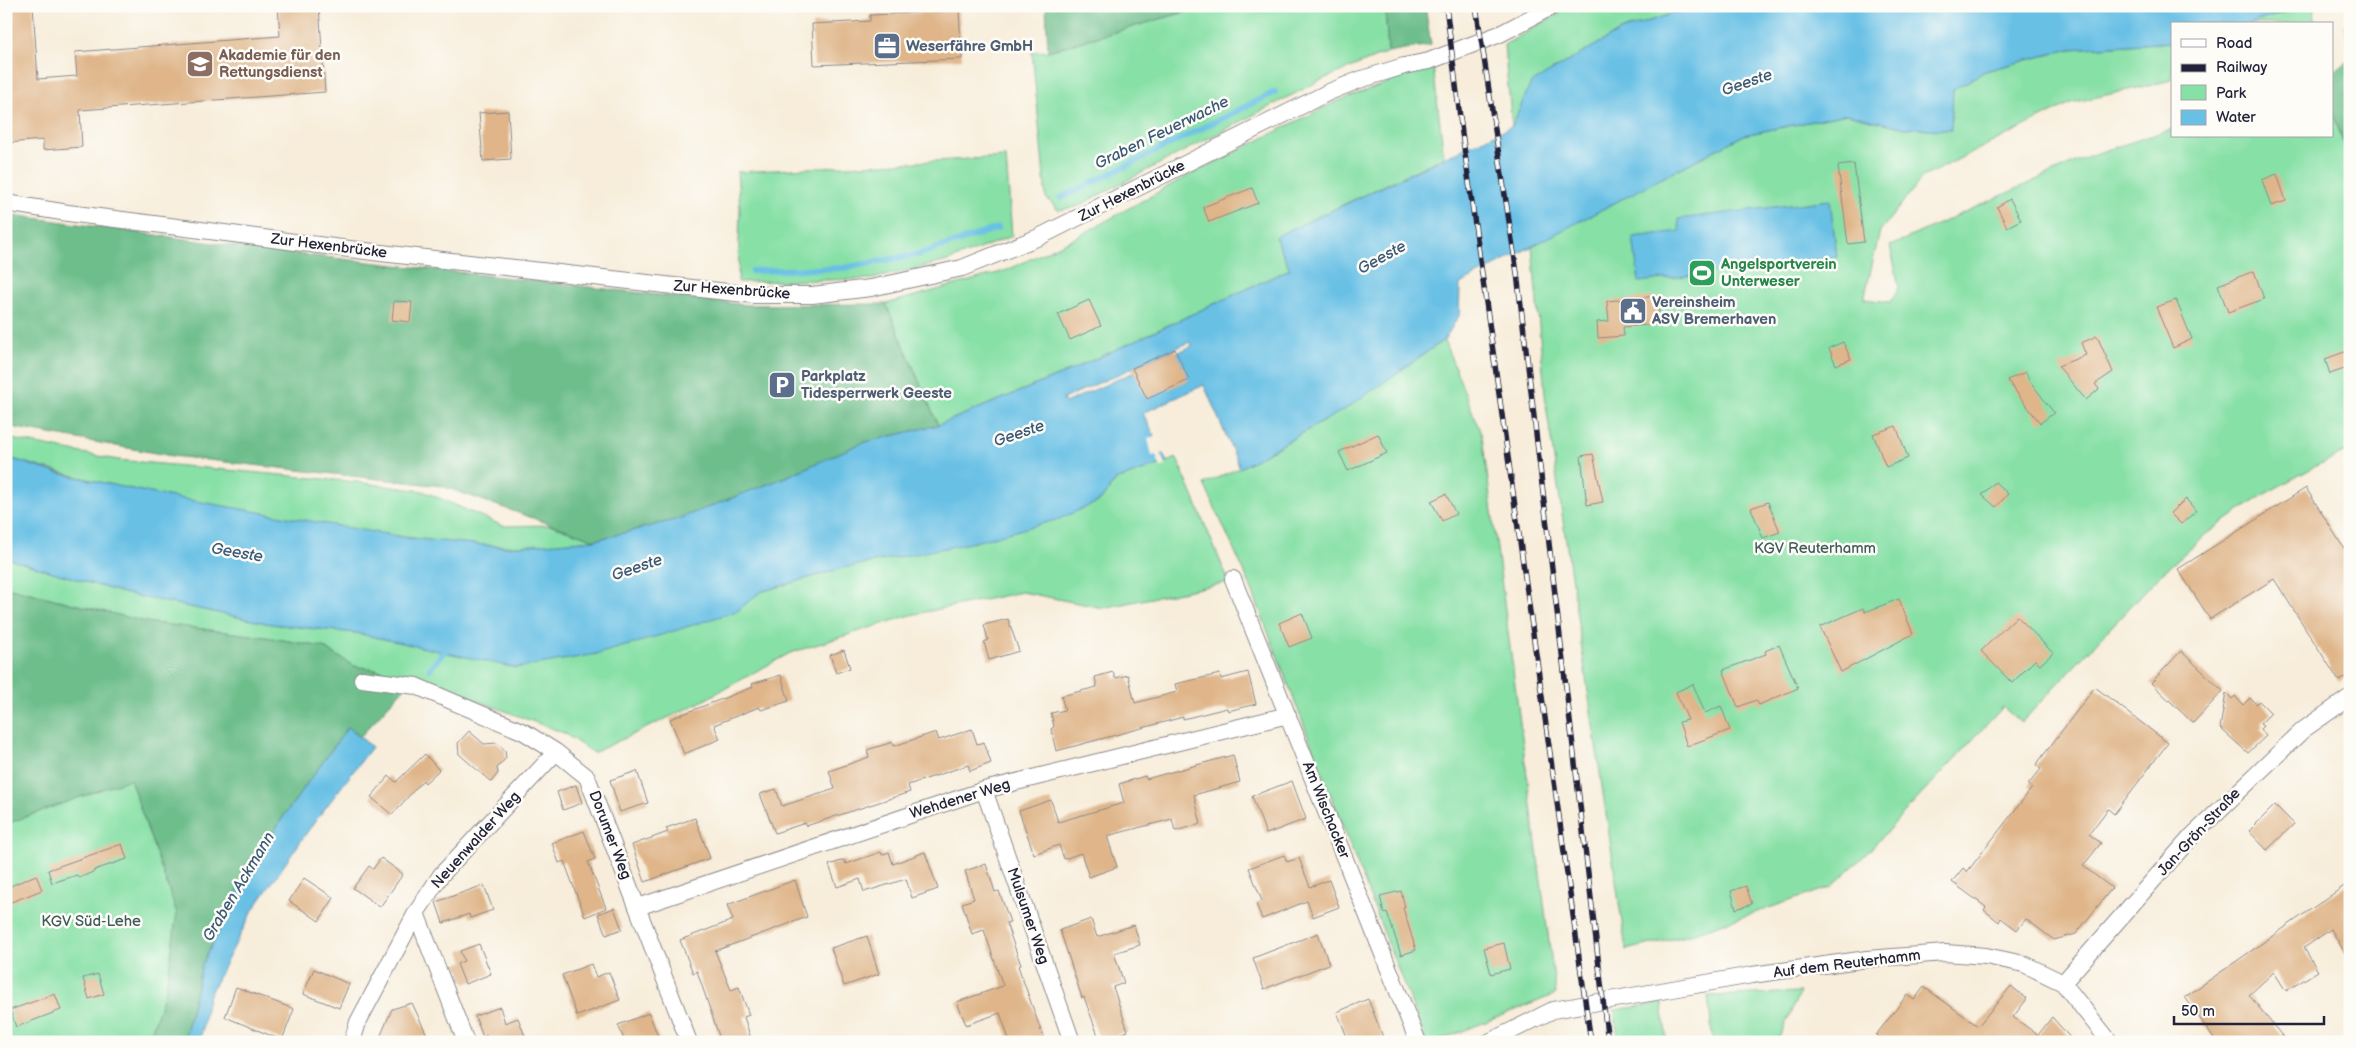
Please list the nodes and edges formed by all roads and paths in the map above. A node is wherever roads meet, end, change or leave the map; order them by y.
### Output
1 (1553, 6) edge
2 (6, 203) edge
3 (1233, 578) dead end
4 (362, 679) dead end
5 (2350, 697) edge
6 (1288, 715) junction
7 (556, 752) junction
8 (984, 790) junction
9 (638, 907) junction
10 (416, 913) junction
11 (2064, 983) junction
12 (352, 1042) edge
13 (466, 1042) edge
14 (689, 1042) edge
15 (1072, 1042) edge
16 (1418, 1042) edge
17 (1489, 1042) edge
18 (2110, 1042) edge

1 - 2 street, Zur Hexenbrücke
3 - 6 street, Am Wischacker
4 - 7 street, Dorumer Weg
5 - 11 street, Jan-Grön-Straße
6 - 8 street, Wehdener Weg
6 - 16 street, Am Wischacker
7 - 9 street, Dorumer Weg
7 - 10 street, Neuenwalder Weg
8 - 9 street, Wehdener Weg
8 - 15 street, Mulsumer Weg
9 - 14 street, Dorumer Weg
10 - 12 street, Neuenwalder Weg
10 - 13 street
11 - 17 street, Auf dem Reuterhamm
11 - 18 street, Auf dem Reuterhamm

